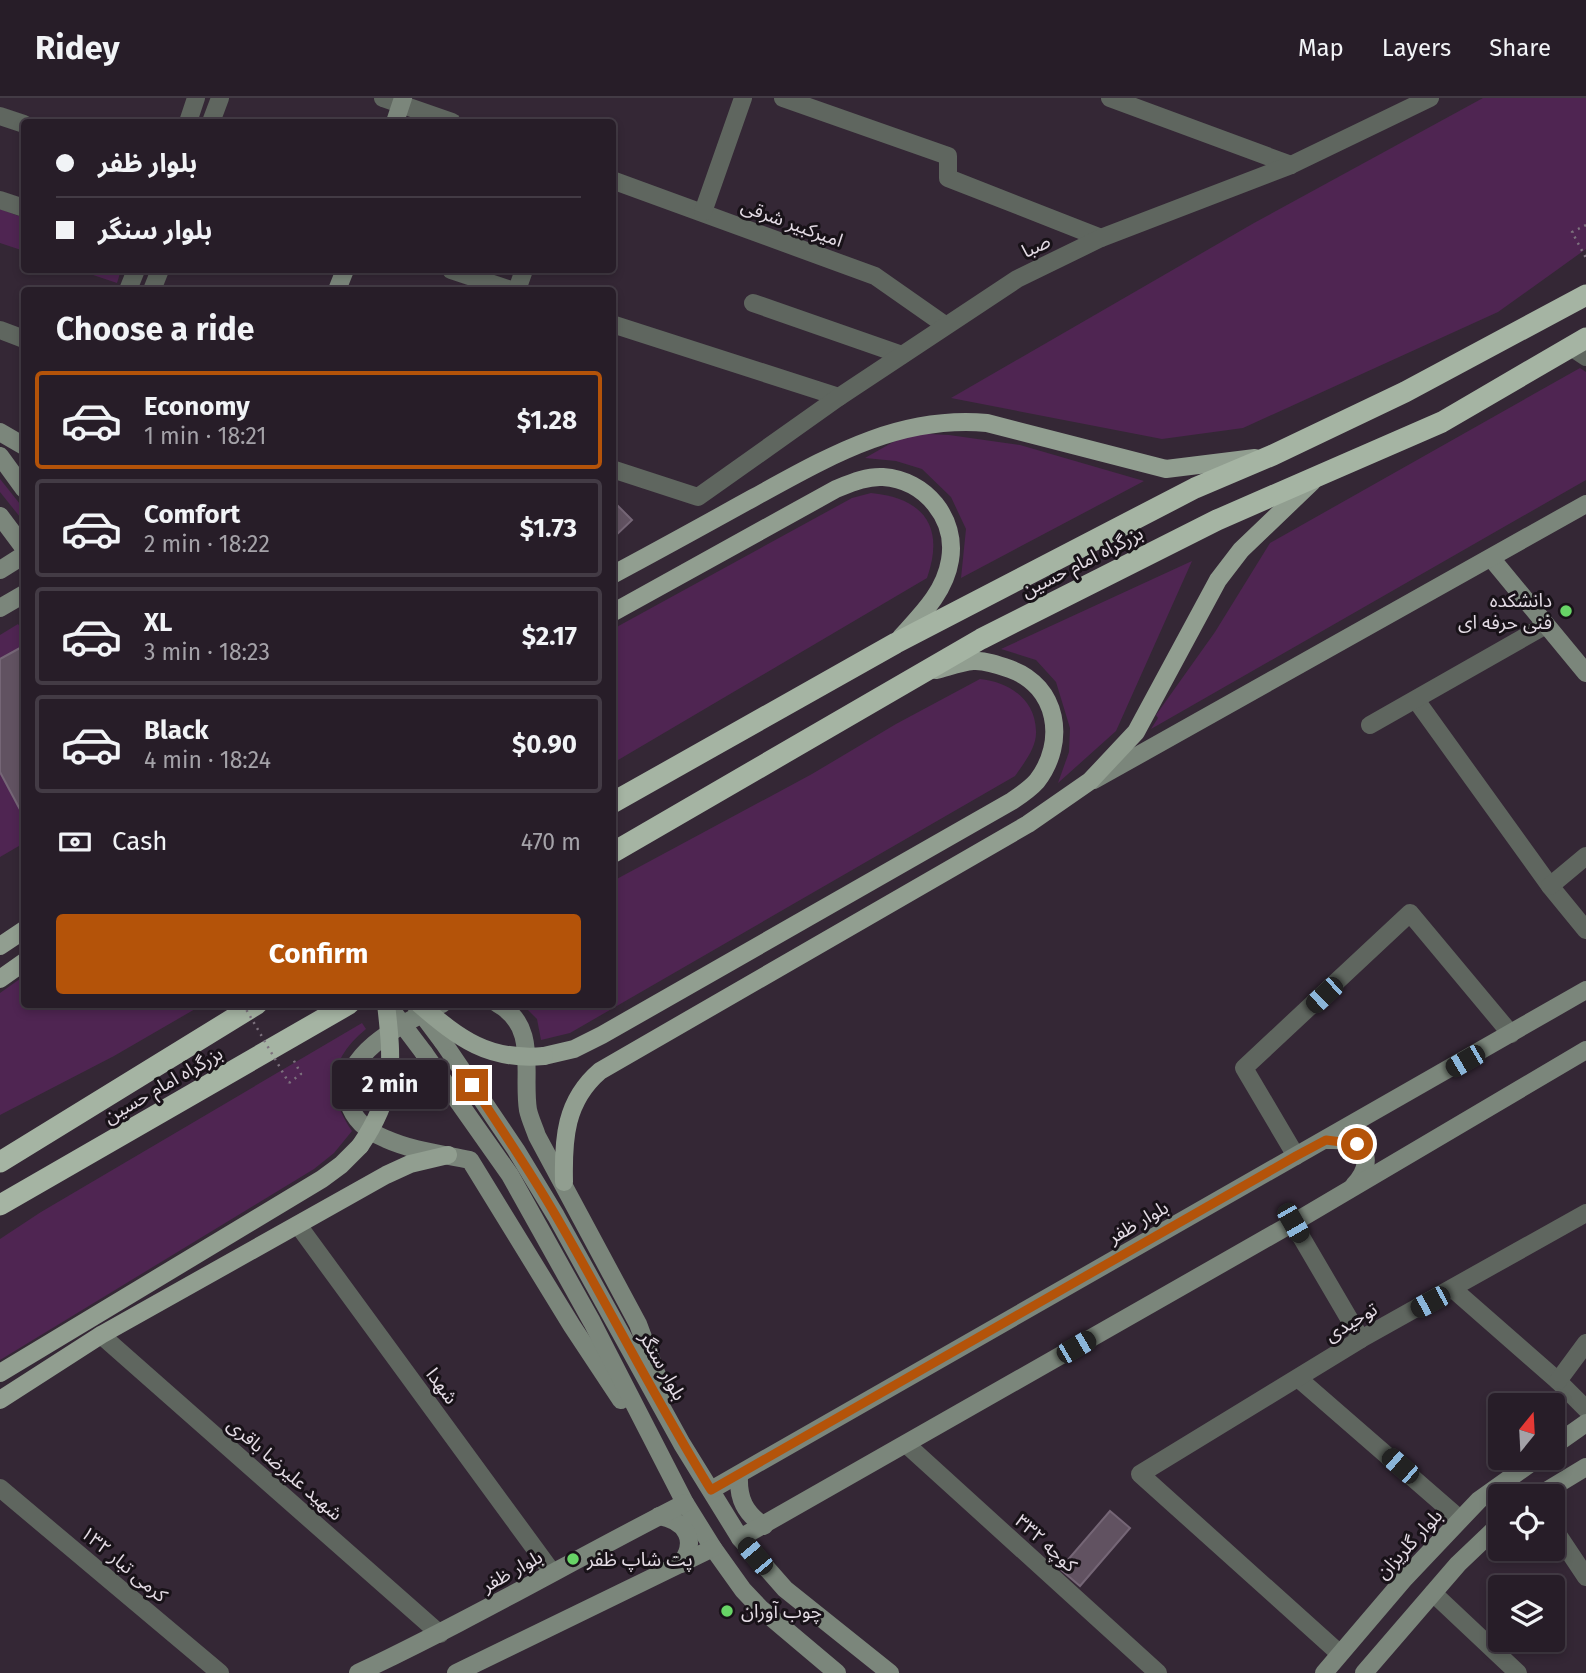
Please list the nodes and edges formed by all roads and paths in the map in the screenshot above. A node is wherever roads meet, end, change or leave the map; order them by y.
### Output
1 (196, 98) edge
2 (220, 98) edge
3 (383, 98) edge
4 (743, 98) edge
5 (783, 98) edge
6 (1110, 98) edge
7 (1430, 98) edge
8 (402, 101) edge
9 (0, 116) edge
10 (189, 119) edge
11 (212, 119) edge
12 (396, 119) edge
13 (445, 119) edge
14 (21, 123) edge
15 (1291, 165) junction
16 (616, 181) edge
17 (0, 200) edge
18 (21, 207) edge
19 (703, 212) junction
20 (1586, 225) edge
21 (1101, 238) junction
22 (1586, 258) edge
23 (460, 273) edge
24 (502, 287) edge
25 (1583, 294) edge
26 (754, 303) dead end
27 (616, 325) edge
28 (945, 325) junction
29 (0, 330) edge
30 (21, 338) edge
31 (1581, 348) edge
32 (902, 355) junction
33 (839, 397) junction
34 (0, 432) edge
35 (21, 444) edge
36 (1273, 455) junction
37 (0, 456) edge
38 (616, 470) edge
39 (1319, 475) junction
40 (21, 485) edge
41 (1586, 504) edge
42 (0, 516) edge
43 (21, 544) edge
44 (21, 557) edge
45 (1491, 558) junction
46 (0, 570) edge
47 (616, 573) edge
48 (21, 596) edge
49 (0, 608) edge
50 (616, 611) edge
51 (1546, 625) junction
52 (896, 643) junction
53 (1586, 673) edge
54 (919, 674) junction
55 (1416, 700) junction
56 (1370, 725) dead end
57 (1079, 788) junction
58 (616, 801) edge
59 (616, 851) edge
60 (1586, 856) edge
61 (1550, 886) junction
62 (1586, 929) edge
63 (21, 932) edge
64 (0, 946) edge
65 (21, 964) edge
66 (0, 979) edge
67 (1586, 990) edge
68 (245, 1008) edge
69 (250, 1008) edge
70 (342, 1008) edge
71 (386, 1008) edge
72 (389, 1008) edge
73 (420, 1008) edge
74 (422, 1008) edge
75 (434, 1008) edge
76 (505, 1008) edge
77 (1511, 1034) junction
78 (1586, 1050) edge
79 (301, 1074) dead end
80 (1326, 1140) junction
81 (448, 1155) junction
82 (1296, 1156) junction
83 (0, 1162) edge
84 (564, 1182) junction
85 (1352, 1188) junction
86 (0, 1205) edge
87 (1586, 1213) edge
88 (1293, 1223) junction
89 (298, 1226) junction
90 (1453, 1289) junction
91 (101, 1335) junction
92 (1361, 1339) junction
93 (1586, 1343) edge
94 (0, 1373) edge
95 (1299, 1379) junction
96 (1558, 1381) junction
97 (0, 1400) edge
98 (1586, 1409) edge
99 (1586, 1423) edge
100 (1565, 1438) edge
101 (682, 1444) junction
102 (906, 1444) junction
103 (661, 1458) junction
104 (1586, 1467) edge
105 (1521, 1470) edge
106 (739, 1476) junction
107 (1558, 1484) edge
108 (0, 1488) edge
109 (711, 1490) junction
110 (685, 1503) junction
111 (659, 1516) junction
112 (1460, 1519) junction
113 (764, 1526) junction
114 (1488, 1535) edge
115 (740, 1538) junction
116 (1565, 1546) edge
117 (713, 1548) junction
118 (681, 1564) junction
119 (552, 1572) junction
120 (1586, 1577) edge
121 (1433, 1593) junction
122 (440, 1634) junction
123 (1339, 1653) junction
124 (1372, 1669) edge
125 (220, 1673) edge
126 (358, 1673) edge
127 (456, 1673) edge
128 (837, 1673) edge
129 (890, 1673) edge
130 (1158, 1673) edge
131 (1324, 1673) edge
132 (1518, 1673) edge

1 - 10 street
2 - 11 street
3 - 8 street
4 - 19 street
5 - 21 street
6 - 15 street
7 - 15 street, صبا
8 - 12 street
8 - 13 street
9 - 14 street
15 - 21 street, صبا
16 - 19 street, امیرکبیر شرقی
17 - 18 street
19 - 28 street, امیرکبیر شرقی
20 - 22 path
21 - 28 street, صبا
23 - 24 street
25 - 36 highway, بزرگراه امام حسین
26 - 32 street
27 - 33 street
28 - 32 street, صبا
29 - 30 street
31 - 39 highway, بزرگراه امام حسین
32 - 33 street, صبا
33 - 38 street, صبا
34 - 35 street
36 - 47 main road
36 - 52 highway, بزرگراه امام حسین
37 - 40 street
39 - 54 highway, بزرگراه امام حسین
39 - 57 main road
41 - 45 street
42 - 43 street
44 - 46 street
45 - 51 street
45 - 57 street
48 - 49 street
50 - 52 main road
51 - 53 street
51 - 55 street
52 - 58 highway, بزرگراه امام حسین
54 - 59 highway, بزرگراه امام حسین
54 - 74 main road, bridge
55 - 56 street
55 - 61 street
57 - 84 main road
60 - 61 street
61 - 62 street
63 - 64 main road
65 - 66 main road
67 - 77 street, بلوار ظفر
68 - 79 path, bridge
69 - 83 highway, بزرگراه امام حسین
70 - 86 highway, بزرگراه امام حسین
71 - 94 main road, bridge
72 - 103 street, bridge
73 - 101 street, بلوار سنگر, bridge
75 - 81 street
76 - 84 street
77 - 80 street, بلوار ظفر
77 - 82 street
78 - 85 street
80 - 82 street, بلوار ظفر
80 - 85 street
81 - 89 main road
81 - 103 street
82 - 106 street, بلوار ظفر
84 - 101 street
85 - 88 street
87 - 90 street, توحیدی
88 - 92 street
88 - 102 street
89 - 91 main road
89 - 119 street, شهدا
90 - 92 street, توحیدی
90 - 96 street
91 - 97 main road
91 - 122 street, شهید علیرضا باقری
92 - 95 street, توحیدی
93 - 96 street
95 - 112 street
95 - 123 street, توحیدی
96 - 98 street
99 - 100 street
101 - 109 street, بلوار سنگر
102 - 113 street
102 - 130 street, کوچه ۳۳۲
103 - 110 street
104 - 107 street
105 - 112 street, بلوار گلریزان
106 - 109 street, بلوار ظفر
106 - 113 street
108 - 125 street, کرمی تبار ۱۳۲
109 - 115 street, بلوار سنگر
110 - 111 street, بلوار ظفر
110 - 117 street
111 - 118 street
111 - 119 street, بلوار ظفر
112 - 123 street, بلوار گلریزان
113 - 115 street
114 - 121 street
115 - 129 street, بلوار سنگر
116 - 120 street
117 - 118 street
117 - 128 street
118 - 127 street
119 - 122 street, بلوار ظفر
121 - 124 street
121 - 132 street
122 - 126 street, بلوار ظفر
123 - 131 street, بلوار گلریزان

